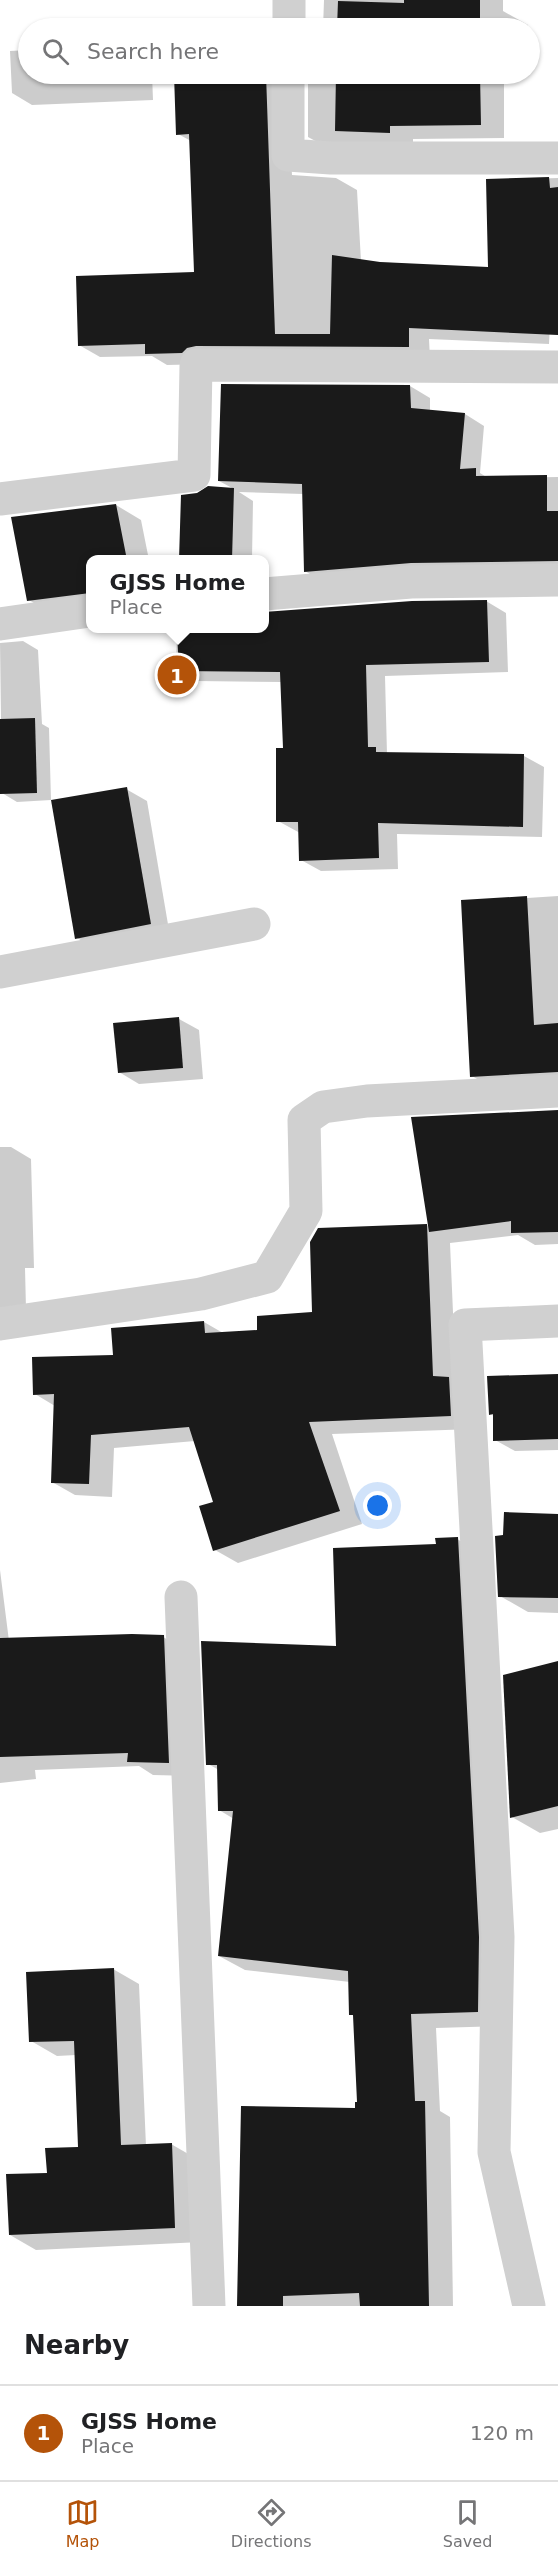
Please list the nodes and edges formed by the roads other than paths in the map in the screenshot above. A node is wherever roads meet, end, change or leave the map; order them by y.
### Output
1 (289, 0) edge
2 (289, 18) edge
3 (288, 84) edge
4 (558, 158) edge
5 (558, 367) edge
6 (0, 499) edge
7 (558, 580) edge
8 (269, 594) edge
9 (86, 612) edge
10 (0, 624) edge
11 (254, 924) dead end
12 (0, 972) edge
13 (558, 1091) edge
14 (558, 1321) edge
15 (0, 1324) edge
16 (181, 1596) dead end
17 (209, 2306) edge
18 (529, 2306) edge

1 - 2 street
3 - 4 street
5 - 6 street
7 - 8 street
9 - 10 street
11 - 12 street
13 - 15 street
14 - 18 street
16 - 17 street

